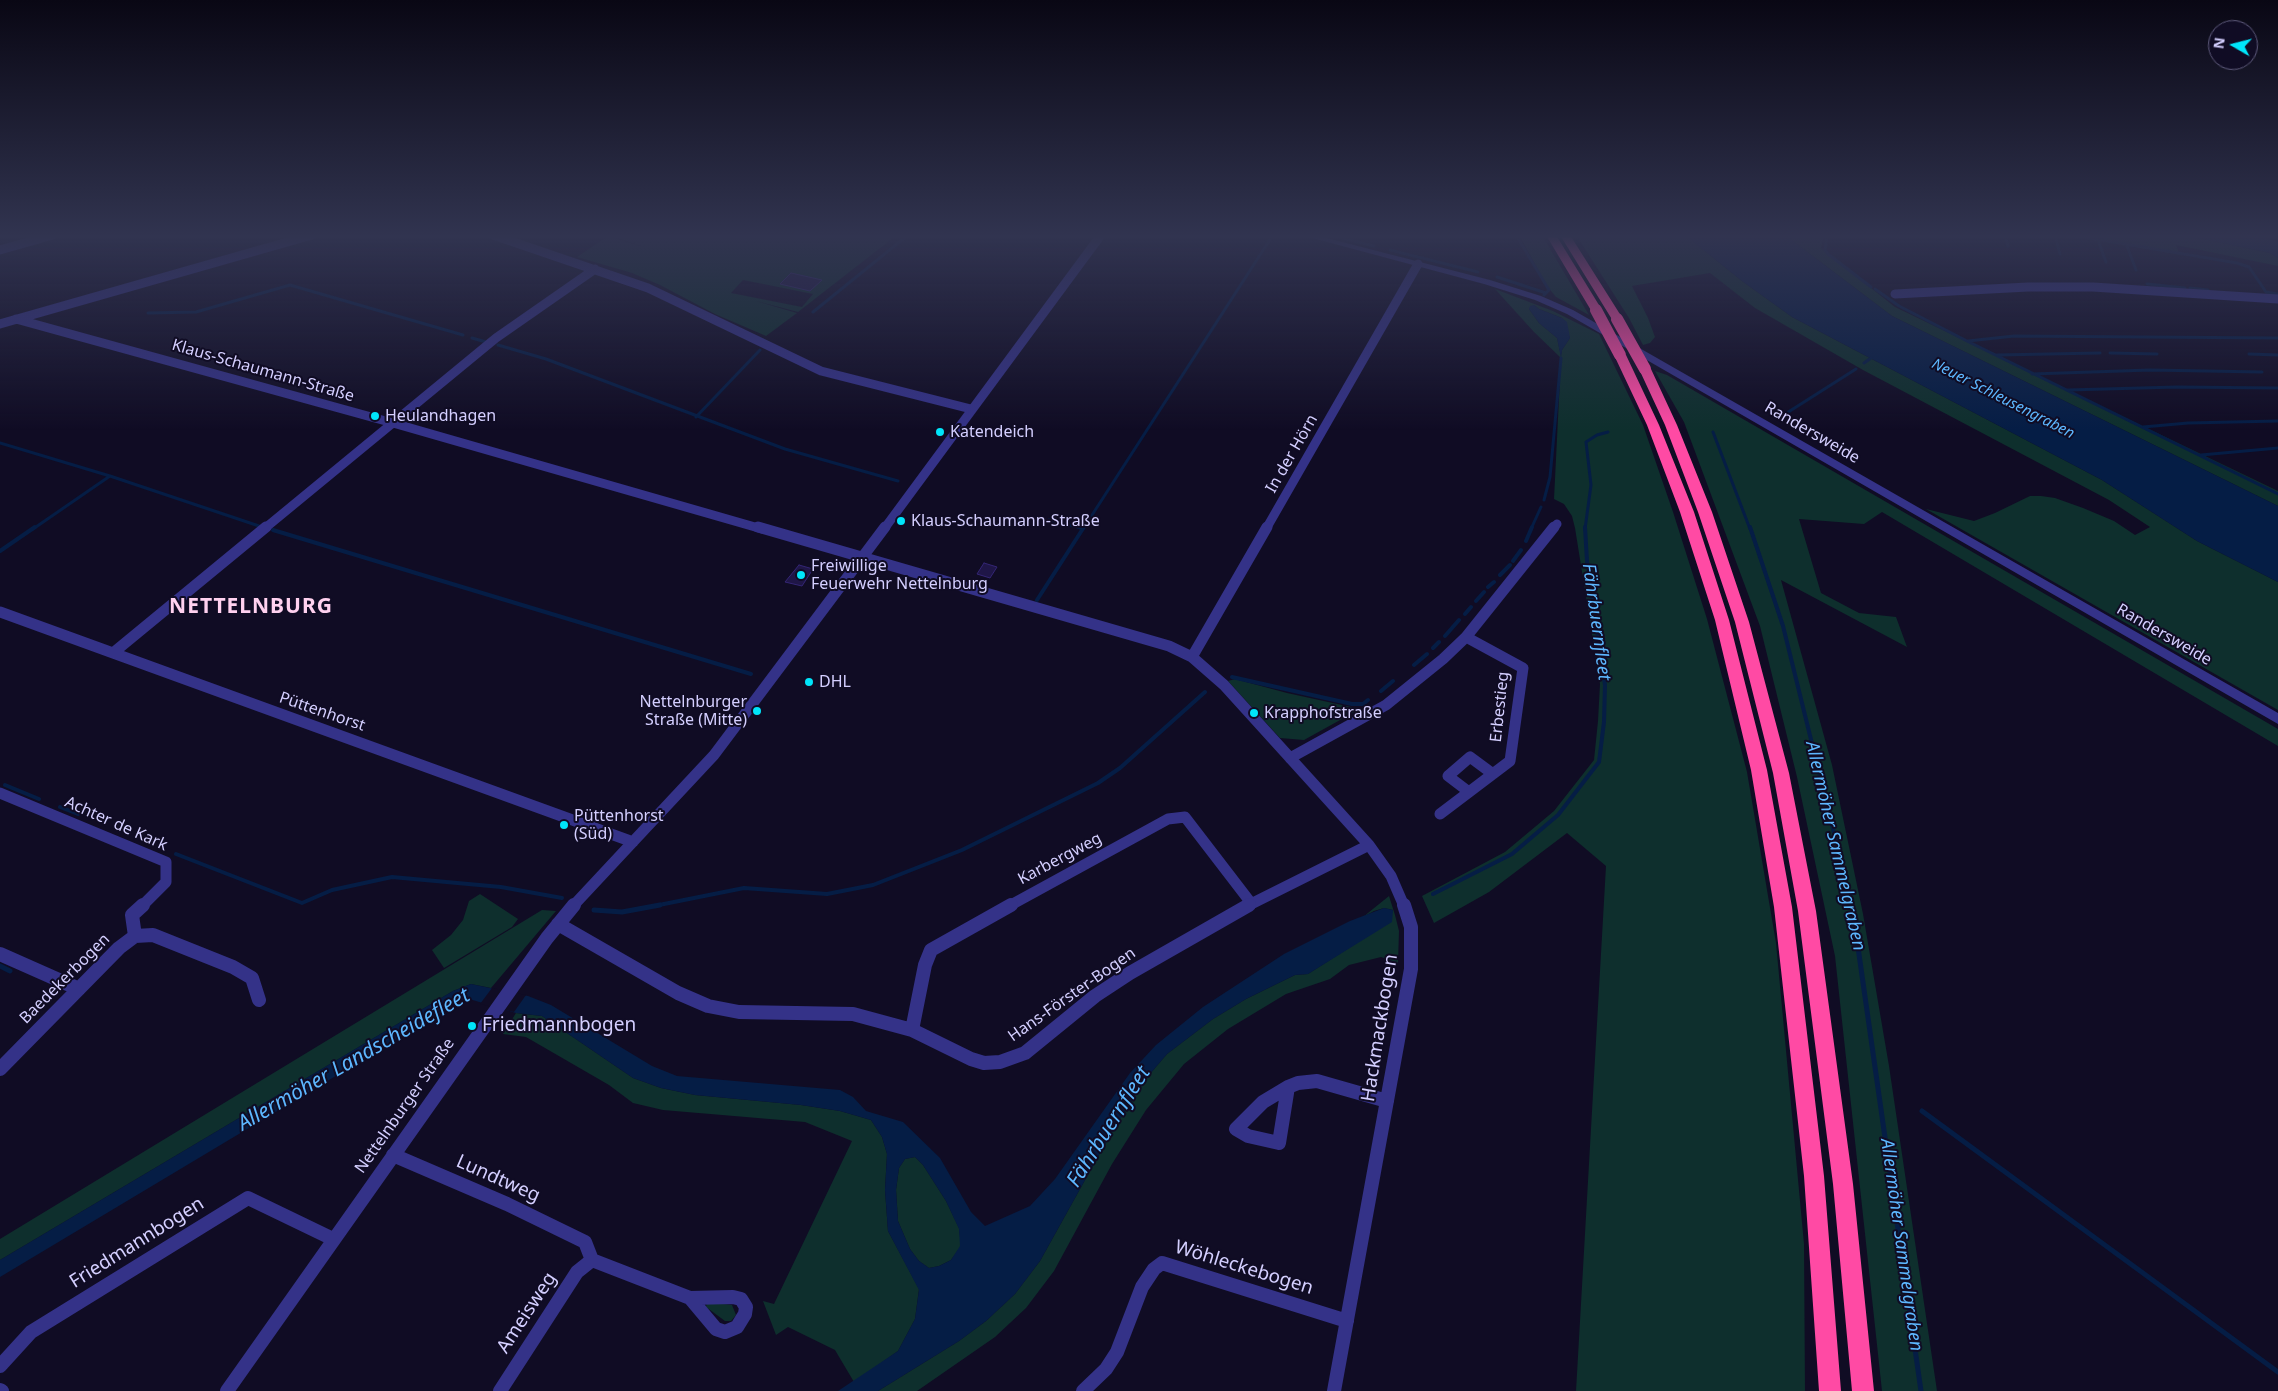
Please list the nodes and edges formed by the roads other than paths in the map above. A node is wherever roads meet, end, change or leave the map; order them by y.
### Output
1 (83, 300) edge
2 (550, 300) edge
3 (671, 300) edge
4 (1053, 300) edge
5 (1397, 300) edge
6 (1539, 300) edge
7 (1590, 300) edge
8 (1605, 300) edge
9 (16, 319) junction
10 (0, 324) edge
11 (972, 408) junction
12 (392, 423) junction
13 (1556, 524) dead end
14 (863, 558) junction
15 (0, 612) edge
16 (1466, 637) junction
17 (113, 653) junction
18 (1192, 657) junction
19 (2278, 719) edge
20 (1290, 758) junction
21 (1493, 774) junction
22 (1469, 792) junction
23 (0, 793) edge
24 (1440, 814) dead end
25 (633, 842) junction
26 (1369, 845) junction
27 (1251, 903) junction
28 (558, 924) junction
29 (134, 936) junction
30 (0, 954) edge
31 (79, 990) junction
32 (259, 1000) dead end
33 (912, 1030) junction
34 (0, 1069) edge
35 (1288, 1087) dead end
36 (1388, 1101) junction
37 (393, 1155) junction
38 (333, 1239) junction
39 (592, 1260) junction
40 (690, 1298) dead end
41 (1347, 1320) junction
42 (0, 1366) edge
43 (227, 1391) edge
44 (500, 1391) edge
45 (1083, 1391) edge
46 (1334, 1391) edge
47 (1830, 1391) edge
48 (1863, 1391) edge

1 - 9 street
2 - 12 street
3 - 11 street
4 - 11 street, Nettelnburger Straße
5 - 18 street, In der Hörn
6 - 19 street, Randersweide
7 - 47 highway, bridge
8 - 48 highway, bridge
9 - 10 street
9 - 12 street, Klaus-Schaumann-Straße
11 - 14 street, Nettelnburger Straße
12 - 14 street, Klaus-Schaumann-Straße
12 - 17 street
13 - 16 street
14 - 18 street, Klaus-Schaumann-Straße
14 - 25 street, Nettelnburger Straße
15 - 17 street, Püttenhorst
16 - 20 street
16 - 21 street, Erbestieg
17 - 25 street, Püttenhorst
18 - 20 street, Hackmackbogen
20 - 26 street, Hackmackbogen
21 - 22 street, Erbestieg
21 - 22 street, Erbestieg
22 - 24 street, Erbestieg
23 - 29 street, Achter de Kark
25 - 28 street, Nettelnburger Straße
26 - 27 street, Hans-Förster-Bogen
26 - 36 street, Hackmackbogen
27 - 33 street, Hans-Förster-Bogen
27 - 33 street, Karbergweg
28 - 33 street, Hans-Förster-Bogen
28 - 37 street, Nettelnburger Straße
29 - 31 street, Baedekerbogen
29 - 32 street, Baedekerbogen
30 - 31 street
31 - 34 street, Baedekerbogen
35 - 36 street
36 - 41 street, Hackmackbogen
37 - 38 street, Nettelnburger Straße
37 - 39 street, Lundtweg
38 - 42 street, Friedmannbogen
38 - 43 street, Nettelnburger Straße
39 - 40 street
39 - 44 street, Ameisweg
41 - 45 street, Wöhleckebogen
41 - 46 street, Hackmackbogen

